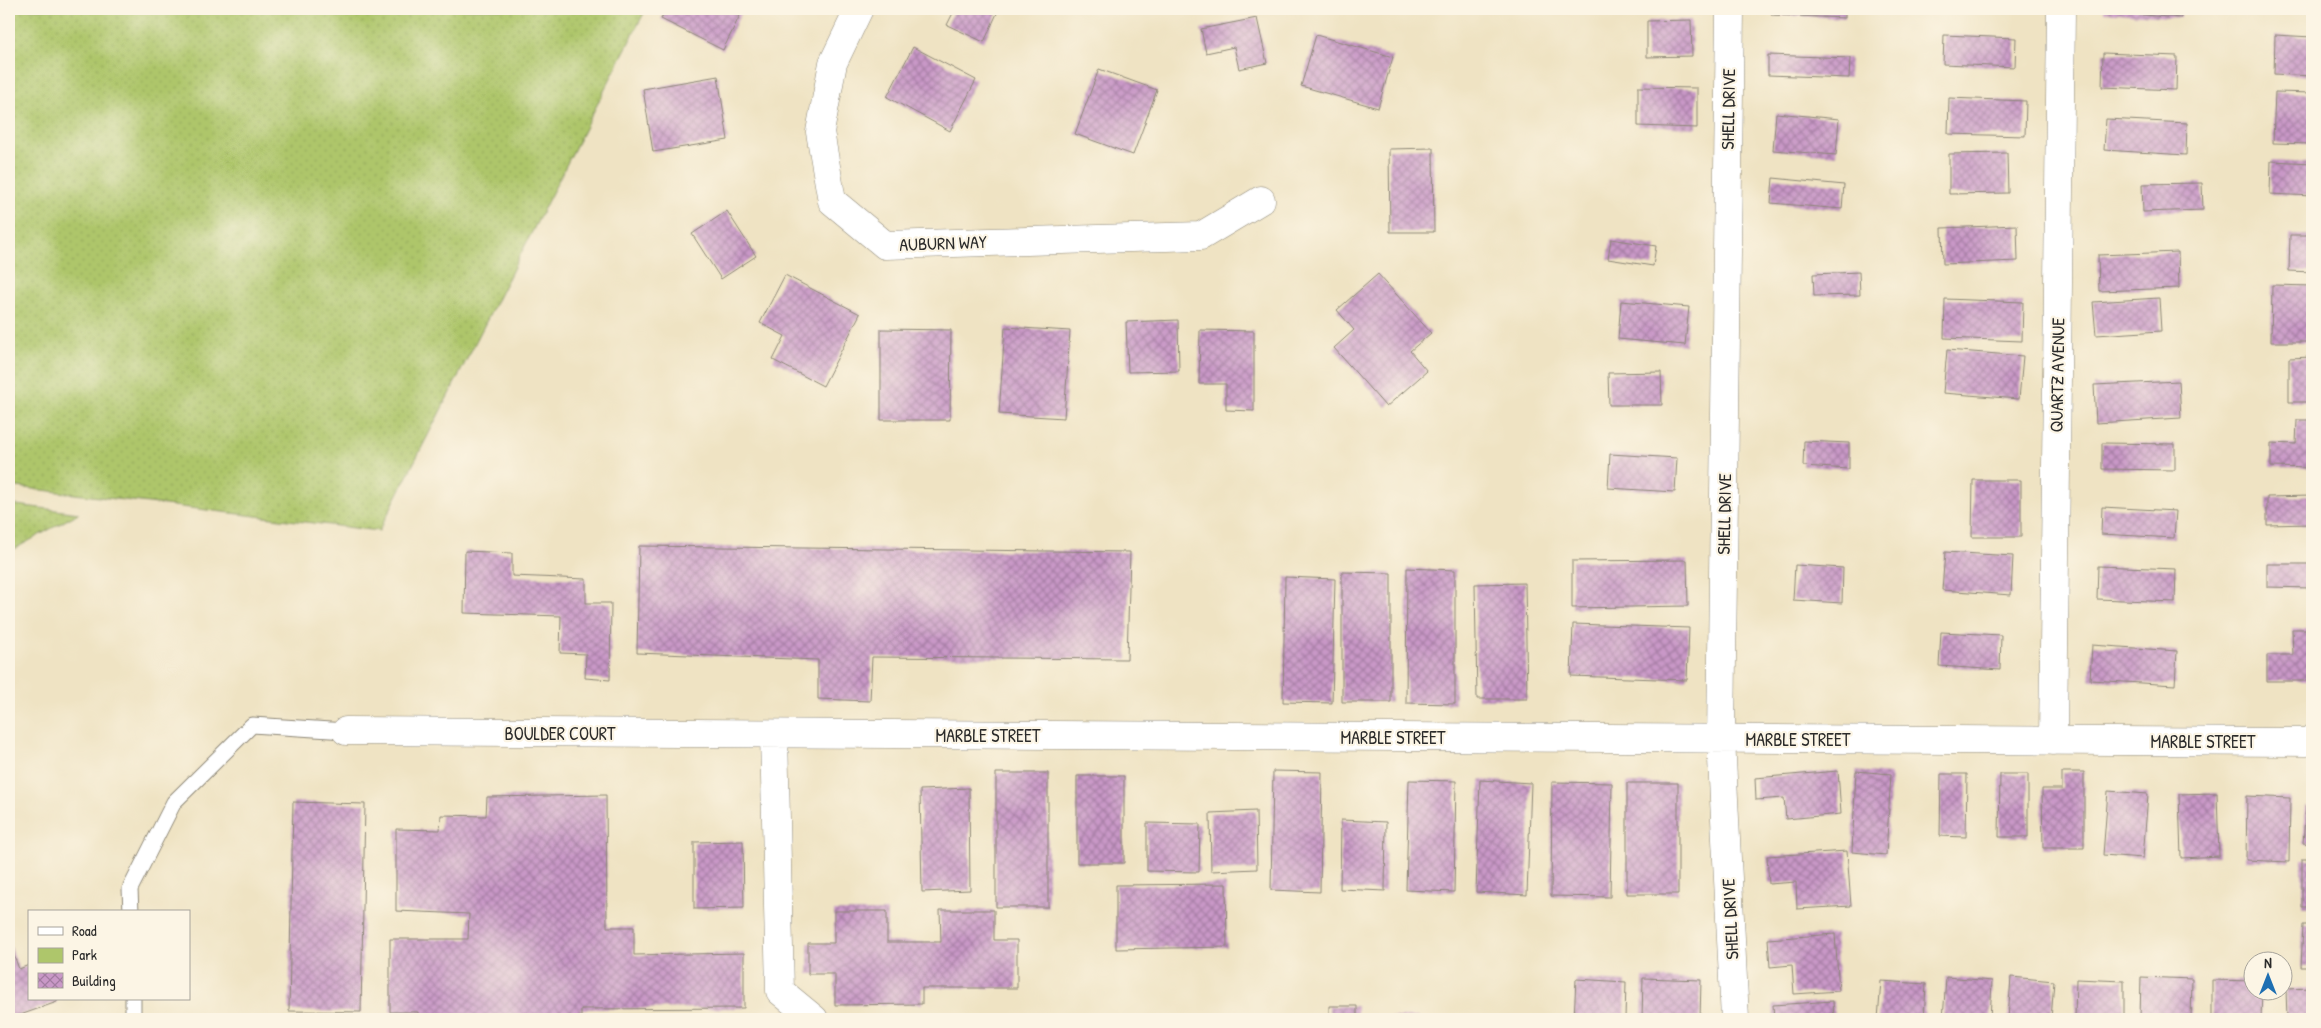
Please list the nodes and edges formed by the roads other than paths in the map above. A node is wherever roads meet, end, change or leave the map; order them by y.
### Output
1 (859, 9) edge
2 (1730, 9) edge
3 (2062, 9) edge
4 (1261, 200) dead end
5 (346, 731) joint
6 (774, 734) junction
7 (1721, 739) junction
8 (2312, 739) edge
9 (2053, 740) junction
10 (130, 910) edge
11 (133, 1000) edge
12 (133, 1019) edge
13 (814, 1019) edge
14 (1736, 1019) edge

1 - 4 street, AUBURN WAY
2 - 7 street, SHELL DRIVE
3 - 9 street, QUARTZ AVENUE
5 - 6 street, BOULDER COURT
5 - 10 lane
6 - 7 street, MARBLE STREET
6 - 13 street
7 - 9 street, MARBLE STREET
7 - 14 street, SHELL DRIVE
8 - 9 street, MARBLE STREET
11 - 12 lane

